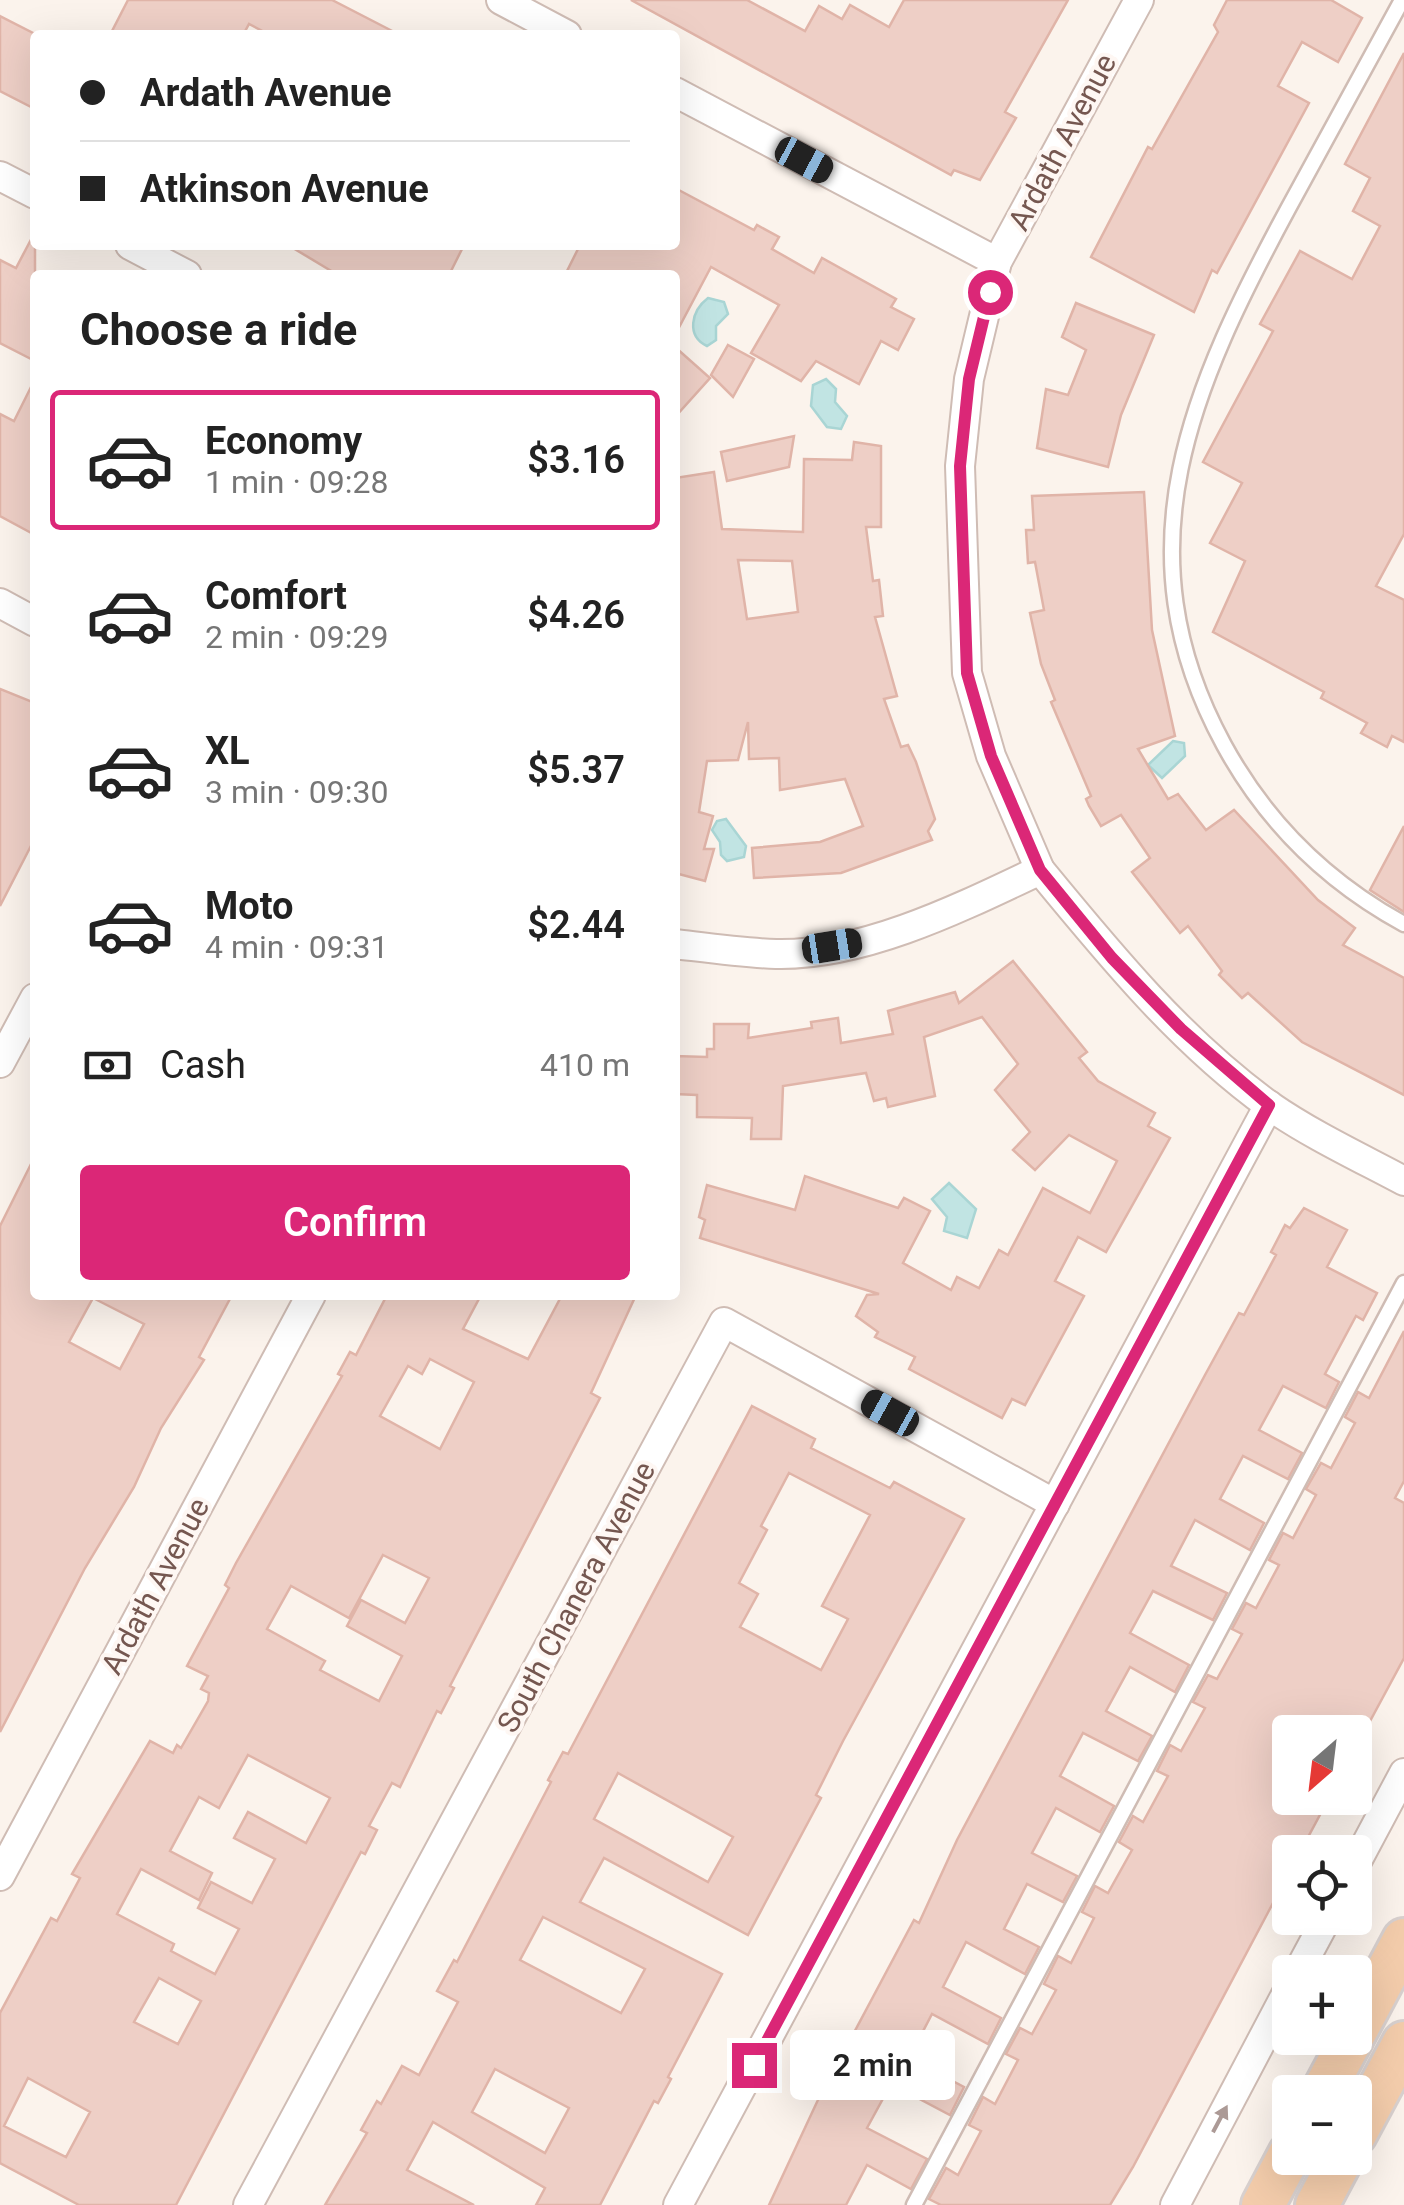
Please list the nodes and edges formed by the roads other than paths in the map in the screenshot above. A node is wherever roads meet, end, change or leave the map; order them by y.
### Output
1 (500, 0) edge
2 (1139, 0) edge
3 (1402, 0) edge
4 (557, 30) edge
5 (680, 95) edge
6 (0, 176) edge
7 (30, 191) edge
8 (139, 250) edge
9 (997, 262) junction
10 (177, 270) edge
11 (0, 603) edge
12 (30, 619) edge
13 (1040, 870) junction
14 (1404, 924) edge
15 (680, 944) edge
16 (30, 1004) edge
17 (7, 1032) edge
18 (0, 1062) edge
19 (1269, 1105) junction
20 (1404, 1181) edge
21 (1404, 1283) edge
22 (308, 1300) edge
23 (1056, 1504) junction
24 (1404, 1773) edge
25 (1371, 1835) edge
26 (0, 1876) edge
27 (1404, 1940) edge
28 (1372, 2001) edge
29 (1272, 2022) edge
30 (1404, 2043) edge
31 (1372, 2102) edge
32 (1279, 2175) edge
33 (1333, 2175) edge
34 (248, 2205) edge
35 (678, 2205) edge
36 (914, 2205) edge
37 (1174, 2205) edge
38 (1263, 2205) edge
39 (1316, 2205) edge

1 - 4 street
2 - 9 street, Ardath Avenue
3 - 14 lane
5 - 9 street
6 - 7 street
8 - 10 street
9 - 13 street, Ardath Avenue
11 - 12 street
13 - 15 street
13 - 19 street, Ardath Avenue
16 - 17 street
17 - 18 street
19 - 20 street, Ardath Avenue
19 - 23 street
21 - 36 lane
22 - 26 street, Ardath Avenue
23 - 34 street, South Chanera Avenue
23 - 35 street
24 - 25 street
27 - 28 main road
37 -> 29 street
30 - 31 main road
32 - 38 main road
33 - 39 main road

